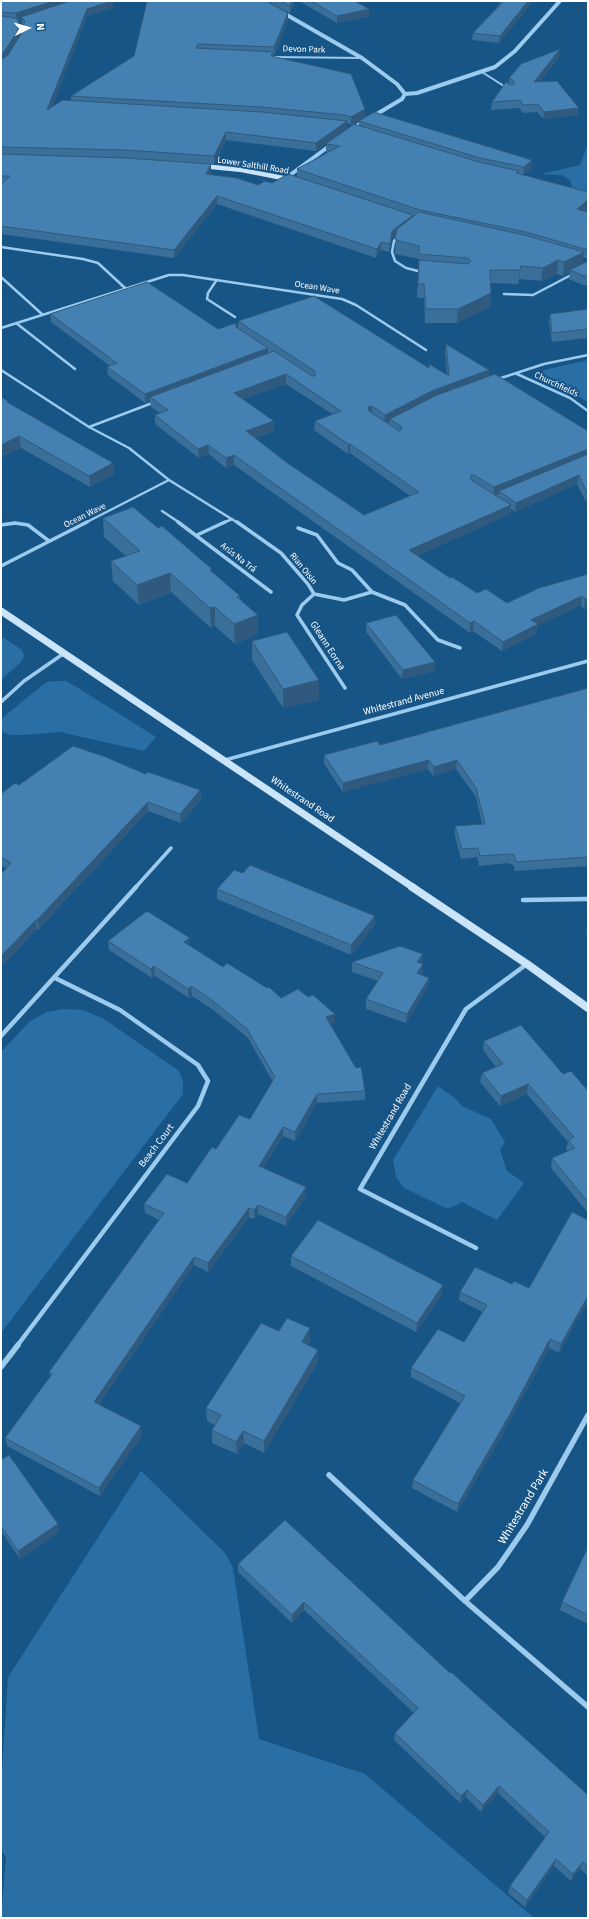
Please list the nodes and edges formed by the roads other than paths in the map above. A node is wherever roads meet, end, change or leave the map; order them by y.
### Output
1 (560, 1) edge
2 (274, 8) edge
3 (269, 56) edge
4 (362, 58) junction
5 (482, 72) junction
6 (511, 90) edge
7 (405, 94) junction
8 (351, 128) junction
9 (358, 131) edge
10 (347, 133) edge
11 (335, 142) edge
12 (196, 166) edge
13 (286, 178) junction
14 (300, 183) edge
15 (402, 233) edge
16 (1, 247) edge
17 (428, 273) edge
18 (574, 274) edge
19 (1, 277) edge
20 (216, 281) junction
21 (125, 288) junction
22 (504, 294) dead end
23 (43, 315) junction
24 (235, 317) dead end
25 (16, 323) junction
26 (1, 328) edge
27 (426, 350) dead end
28 (588, 355) edge
29 (75, 369) dead end
30 (1, 370) edge
31 (517, 374) junction
32 (496, 380) edge
33 (162, 399) edge
34 (588, 411) edge
35 (89, 427) junction
36 (169, 480) junction
37 (162, 510) dead end
38 (232, 519) junction
39 (1, 525) edge
40 (298, 528) dead end
41 (197, 535) junction
42 (49, 541) junction
43 (1, 566) edge
44 (271, 592) dead end
45 (372, 592) junction
46 (314, 594) junction
47 (1, 611) edge
48 (460, 648) dead end
49 (63, 654) junction
50 (588, 662) edge
51 (345, 688) dead end
52 (1, 702) edge
53 (225, 760) junction
54 (171, 848) dead end
55 (588, 899) edge
56 (523, 900) dead end
57 (528, 964) junction
58 (55, 978) junction
59 (588, 1008) edge
60 (1, 1036) edge
61 (476, 1248) dead end
62 (1, 1367) edge
63 (588, 1415) edge
64 (329, 1475) dead end
65 (465, 1601) junction
66 (588, 1707) edge

1 - 5 street
2 - 4 street, Devon Park
3 - 4 street, Devon Park
4 - 7 street, Devon Park
5 - 6 street
5 - 7 street
7 - 8 street
8 - 9 street
8 - 10 street
11 - 13 street
12 - 13 main road, Lower Salthill Road
13 - 14 main road, Lower Salthill Road
15 - 17 street
16 - 21 street
18 - 22 street
19 - 23 street
20 - 21 street, Ocean Wave
20 - 24 street
20 - 27 street, Ocean Wave
21 - 23 street, Ocean Wave
23 - 25 street, Ocean Wave
25 - 26 street, Ocean Wave
25 - 29 street
28 - 31 street, Churchfields
30 - 35 street
31 - 32 street, Churchfields
31 - 34 street, Churchfields
33 - 35 street
35 - 36 street
36 - 38 street
36 - 42 street, Ocean Wave
37 - 41 street, Arús Na Trá
38 - 41 street
38 - 46 street, Rian Oisin
39 - 42 street
40 - 45 street
41 - 44 street, Arús Na Trá
42 - 43 street, Ocean Wave
45 - 46 street, Rian Oisin
45 - 48 street
46 - 51 street, Gleann Eorna
47 - 49 main road, Whitestrand Road
49 - 52 street
49 - 53 main road, Whitestrand Road
50 - 53 street, Whitestrand Avenue
53 - 57 main road, Whitestrand Road
54 - 58 street
55 - 56 street
57 - 59 main road, Whitestrand Road
57 - 61 street, Whitestrand Road
58 - 60 street
58 - 62 street, Beach Court
63 - 65 street, Whitestrand Park
64 - 65 street
65 - 66 street

